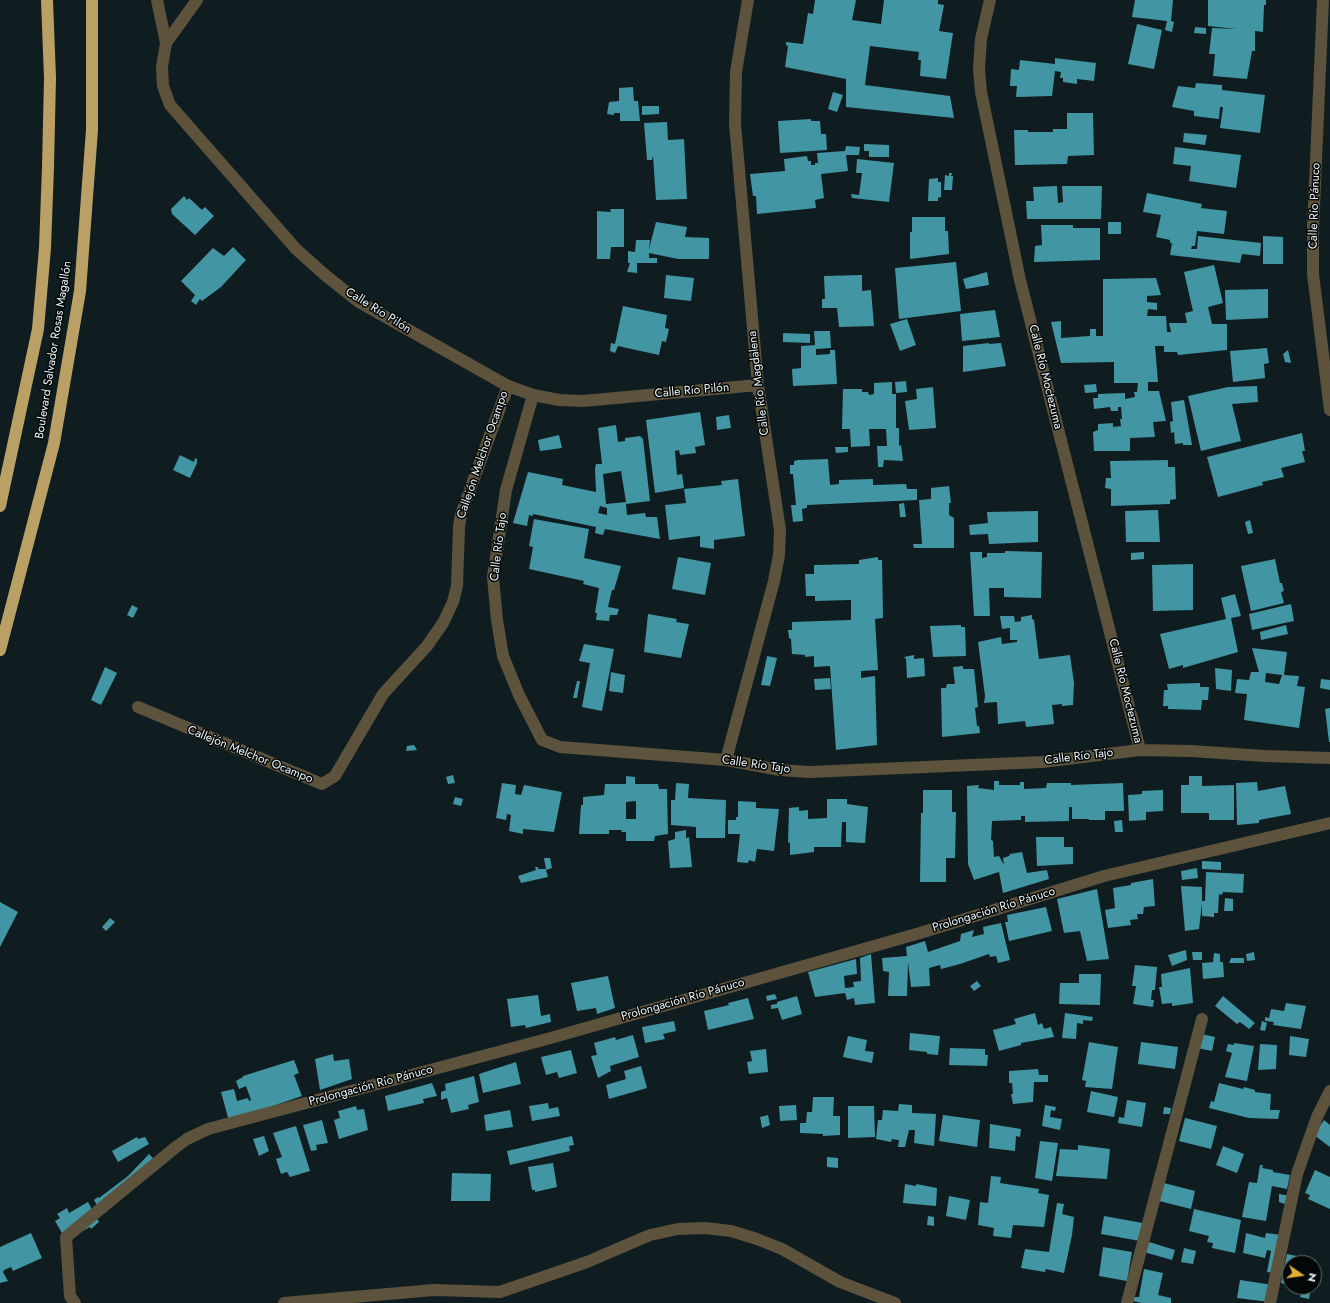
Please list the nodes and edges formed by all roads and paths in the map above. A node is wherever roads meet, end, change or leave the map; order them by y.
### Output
1 (47, 0) edge
2 (92, 0) edge
3 (157, 0) edge
4 (197, 0) edge
5 (748, 0) edge
6 (990, 0) edge
7 (1323, 0) edge
8 (166, 43) junction
9 (758, 385) junction
10 (508, 386) junction
11 (533, 395) junction
12 (1330, 410) edge
13 (0, 506) edge
14 (0, 650) edge
15 (138, 707) dead end
16 (1140, 750) junction
17 (1330, 758) edge
18 (726, 760) junction
19 (1330, 823) edge
20 (1202, 1019) dead end
21 (1330, 1091) edge
22 (75, 1303) edge
23 (284, 1303) edge
24 (895, 1303) edge
25 (1127, 1303) edge
26 (1270, 1303) edge

1 - 13 highway, Boulevard Salvador Rosas Magallón
2 - 14 highway, Boulevard Salvador Rosas Magallón
3 - 8 street, Calle Río Pilón
4 - 8 street
5 - 9 street, Calle Río Magdalena
6 - 16 street, Calle Río Moctezuma
7 - 12 street, Calle Río Pánuco
8 - 10 street, Calle Río Pilón
9 - 11 street, Calle Río Pilón
9 - 18 street, Calle Río Magdalena
10 - 11 street, Calle Río Pilón
10 - 15 street, Callejón Melchor Ocampo
11 - 18 street, Calle Río Tajo
16 - 17 street, Calle Río Tajo
16 - 18 street, Calle Río Tajo
19 - 22 street, Prolongación Río Pánuco
20 - 25 street
21 - 26 street
23 - 24 street

